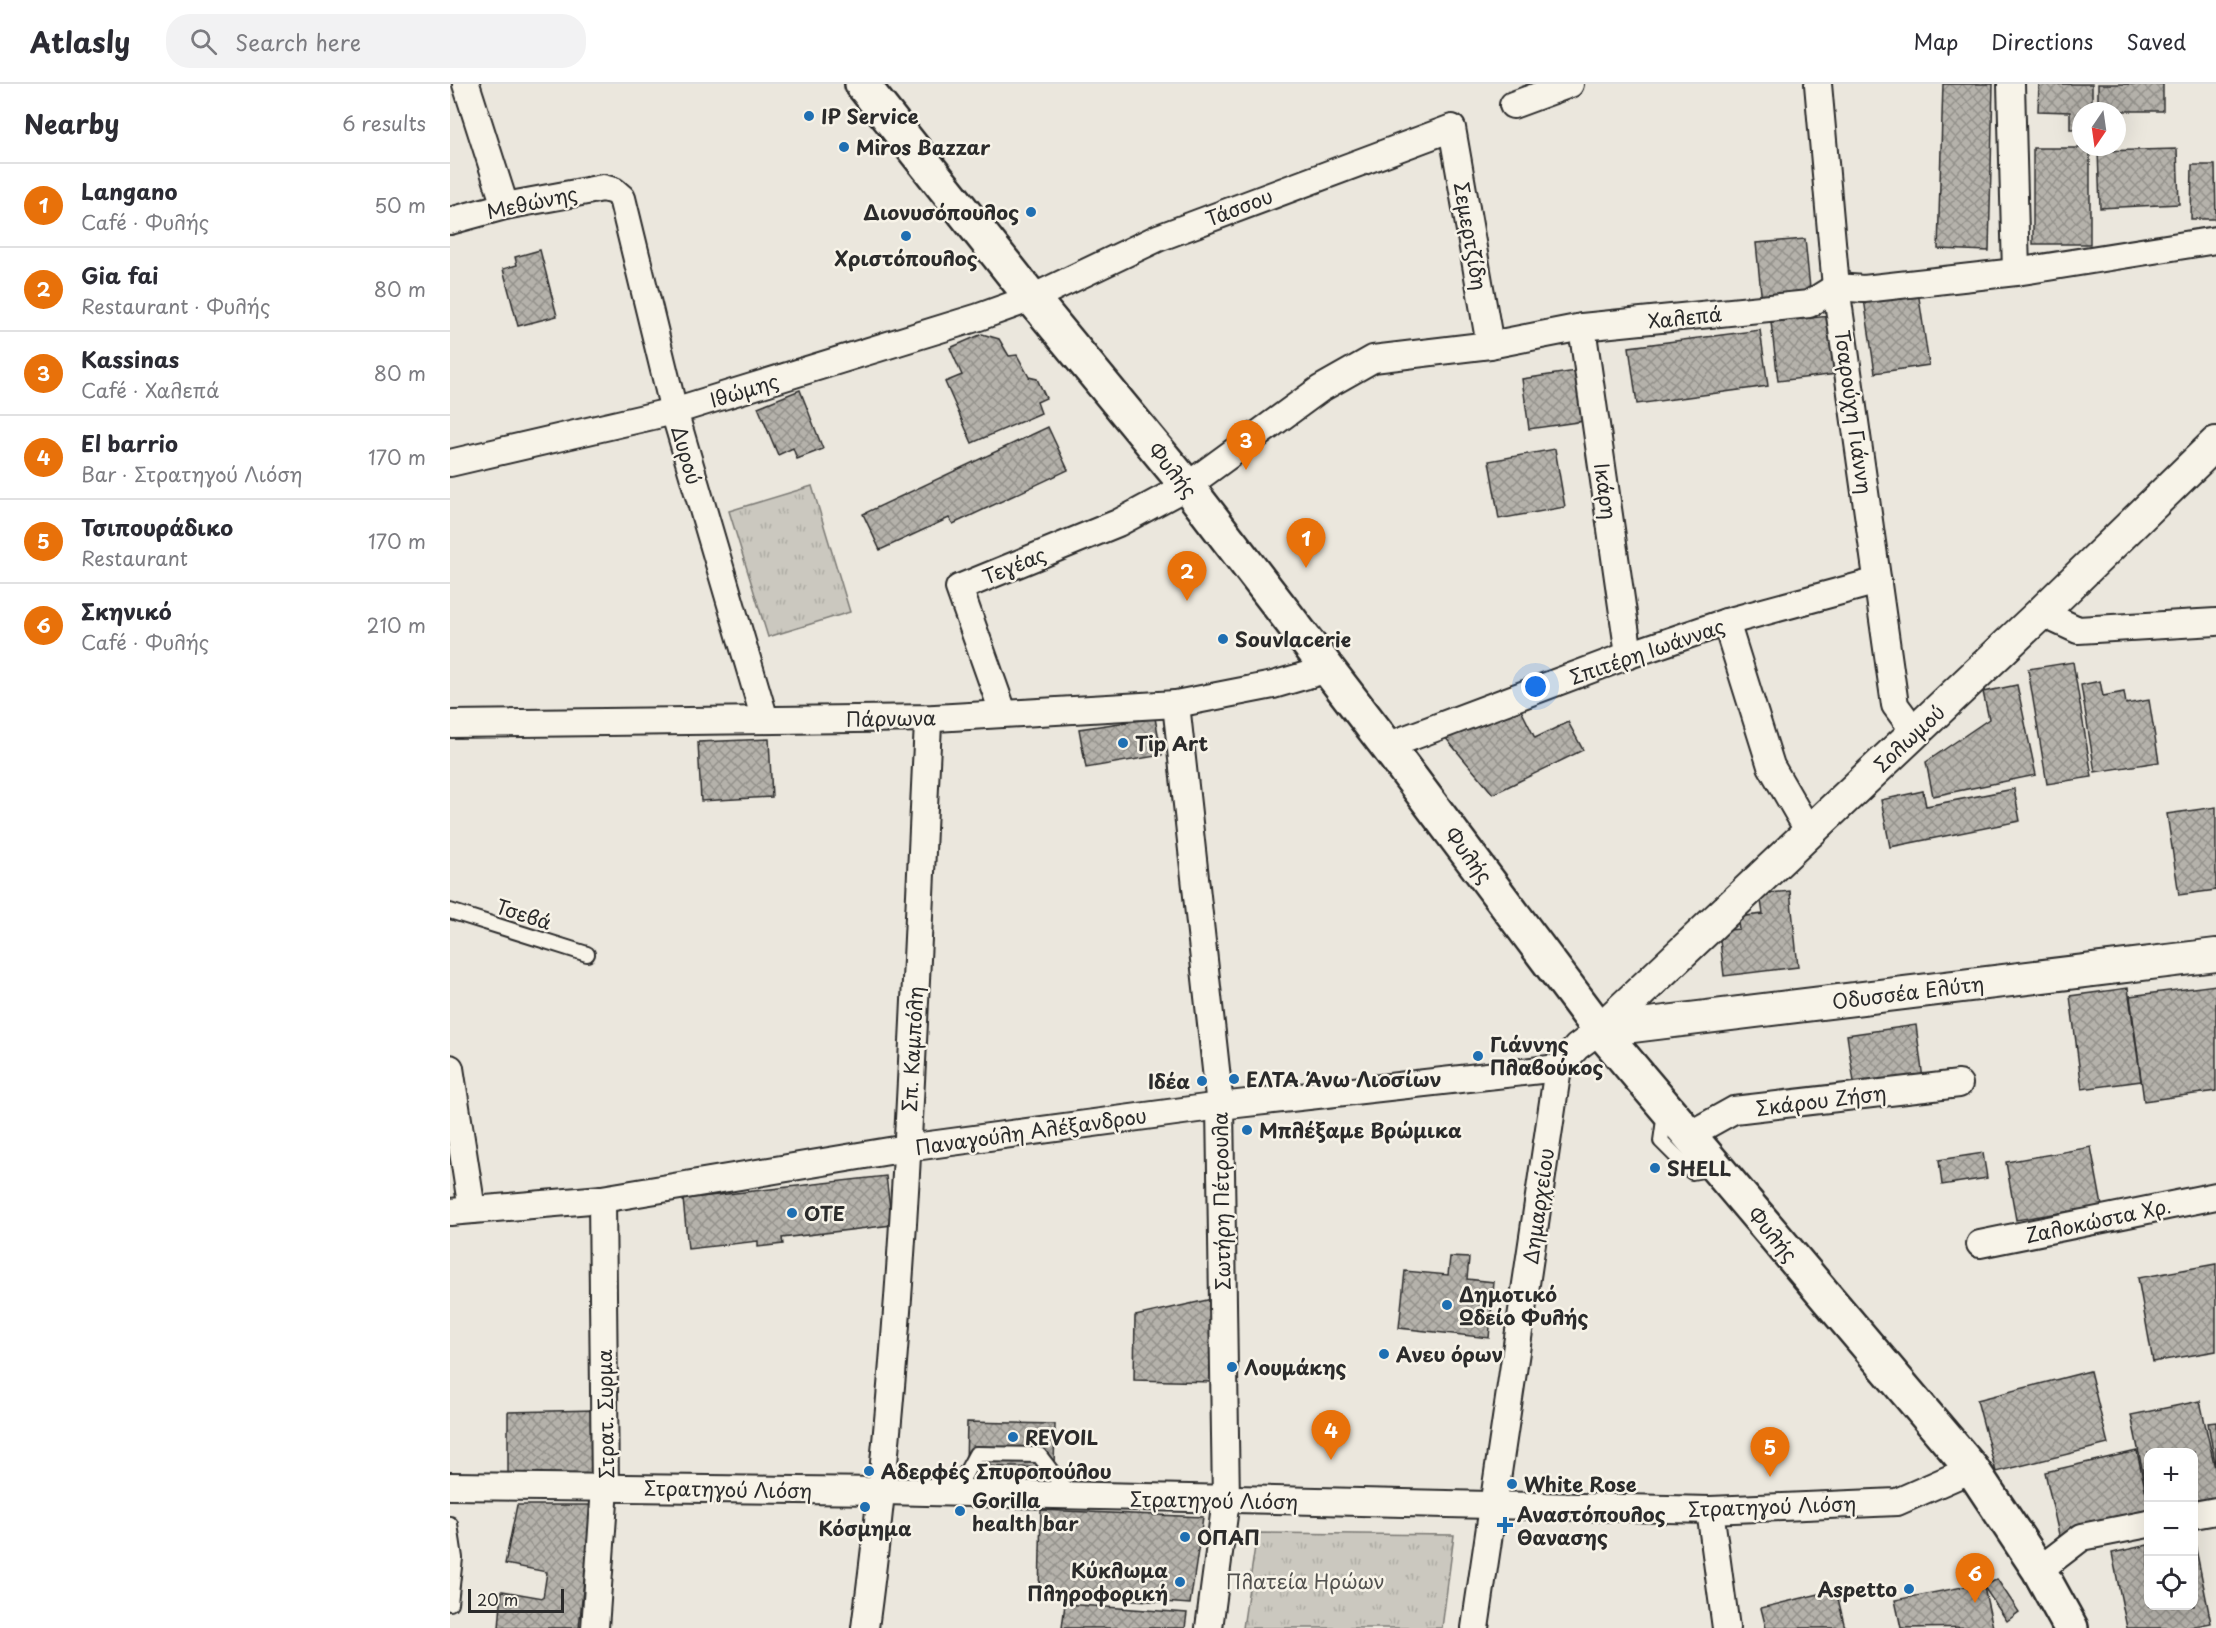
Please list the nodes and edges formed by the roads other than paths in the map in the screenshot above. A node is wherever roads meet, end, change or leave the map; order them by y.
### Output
1 (466, 84) edge
2 (862, 84) edge
3 (1570, 84) edge
4 (1818, 84) edge
5 (2011, 84) edge
6 (1513, 105) dead end
7 (1452, 128) joint
8 (614, 191) joint
9 (505, 206) junction
10 (450, 221) edge
11 (2216, 240) edge
12 (2016, 272) junction
13 (1836, 287) junction
14 (1032, 298) junction
15 (1582, 327) junction
16 (1490, 345) junction
17 (674, 411) junction
18 (2216, 443) edge
19 (450, 463) edge
20 (1187, 486) junction
21 (1878, 581) junction
22 (2041, 613) junction
23 (1726, 622) junction
24 (2216, 622) edge
25 (1629, 655) junction
26 (1328, 669) junction
27 (1176, 704) junction
28 (1003, 712) junction
29 (935, 718) junction
30 (765, 720) junction
31 (450, 724) edge
32 (1915, 732) junction
33 (1387, 746) junction
34 (1809, 832) junction
35 (450, 911) edge
36 (587, 954) dead end
37 (2216, 954) edge
38 (1600, 1030) junction
39 (450, 1068) edge
40 (1558, 1068) junction
41 (1959, 1084) dead end
42 (1220, 1106) junction
43 (1666, 1108) junction
44 (1689, 1135) junction
45 (906, 1148) junction
46 (1716, 1167) junction
47 (2216, 1196) edge
48 (603, 1199) junction
49 (461, 1211) edge
50 (1980, 1244) dead end
51 (1972, 1469) junction
52 (450, 1486) edge
53 (605, 1488) junction
54 (883, 1491) junction
55 (956, 1492) junction
56 (1070, 1496) junction
57 (1226, 1500) junction
58 (1493, 1507) junction
59 (1710, 1510) junction
60 (2216, 1511) edge
61 (2198, 1514) edge
62 (450, 1524) edge
63 (2144, 1525) edge
64 (2039, 1570) junction
65 (450, 1603) edge
66 (595, 1628) edge
67 (865, 1628) edge
68 (1209, 1628) edge
69 (1474, 1628) edge
70 (1726, 1628) edge
71 (2071, 1628) edge

1 - 9 street
2 - 14 main road, Φυλής
3 - 6 street
4 - 13 street, Τσαρούχη Γιάννη
5 - 12 street
7 - 14 street, Τάσσου
7 - 16 street, Σεμερτζίδη
8 - 9 street, Μεθώνης
8 - 17 street, Δυρού
9 - 10 street, Μεθώνης
11 - 12 street
12 - 13 street
13 - 15 street, Χαλεπά
13 - 21 street, Τσαρούχη Γιάννη
14 - 17 street, Ιθώμης
14 - 20 main road, Φυλής
15 - 16 street, Χαλεπά
15 - 25 street, Ικάρη
16 - 20 street, Χαλεπά
17 - 19 street, Ιθώμης
17 - 30 street, Δυρού
18 - 22 street, Σολωμού
20 - 26 main road, Φυλής
20 - 28 street, Τεγέας
21 - 23 street, Σπιτέρη Ιωάννας
21 - 32 street, Τσαρούχη Γιάννη
22 - 24 street
22 - 32 street, Σολωμού
23 - 25 street, Σπιτέρη Ιωάννας
23 - 34 street
25 - 33 street, Σπιτέρη Ιωάννας
26 - 27 street, Πάρνωνα
26 - 33 main road, Φυλής
27 - 28 street, Πάρνωνα
27 - 42 street, Σωτήρη Πέτρουλα
28 - 29 street, Πάρνωνα
29 - 30 street, Πάρνωνα
29 - 45 street, Σπ. Καμπόλη
30 - 31 street, Πάρνωνα
32 - 34 street, Σολωμού
33 - 38 main road, Φυλής
34 - 38 street, Σολωμού
35 - 36 lane, Τσεβά
37 - 38 street, Οδυσσέα Ελύτη
38 - 40 street
38 - 43 main road, Φυλής
39 - 49 street
40 - 42 street, Παναγούλη Αλέξανδρου
40 - 58 street, Δημαρχείου
41 - 44 street, Σκάρου Ζήση
42 - 45 street, Παναγούλη Αλέξανδρου
42 - 57 street, Σωτήρη Πέτρουλα
43 - 44 main road, Φυλής
43 - 46 lane
44 - 46 main road, Φυλής
45 - 48 street, Παναγούλη Αλέξανδρου
45 - 54 street, Σπ. Καμπόλη
46 - 51 main road, Φυλής
47 - 50 street, Ζαλοκώστα Χρ.
48 - 49 street, Παναγούλη Αλέξανδρου
48 - 53 street, Στρατ. Συρμα
51 - 59 street, Στρατηγού Λιόση
51 - 64 main road, Φυλής
52 - 53 street, Στρατηγού Λιόση
53 - 54 street, Στρατηγού Λιόση
53 - 66 street, Στρατ. Συρμα
54 - 55 street, Στρατηγού Λιόση
54 - 67 street, Σπ. Καμπόλη
55 - 56 street, Στρατηγού Λιόση
55 - 56 lane
56 - 57 street, Στρατηγού Λιόση
57 - 58 street, Στρατηγού Λιόση
57 - 68 street, Σωτήρη Πέτρουλα
58 - 59 street, Στρατηγού Λιόση
58 - 69 street, Δημαρχείου
59 - 70 street
60 - 61 street
62 - 65 lane
63 - 64 street
64 - 71 main road, Φυλής

